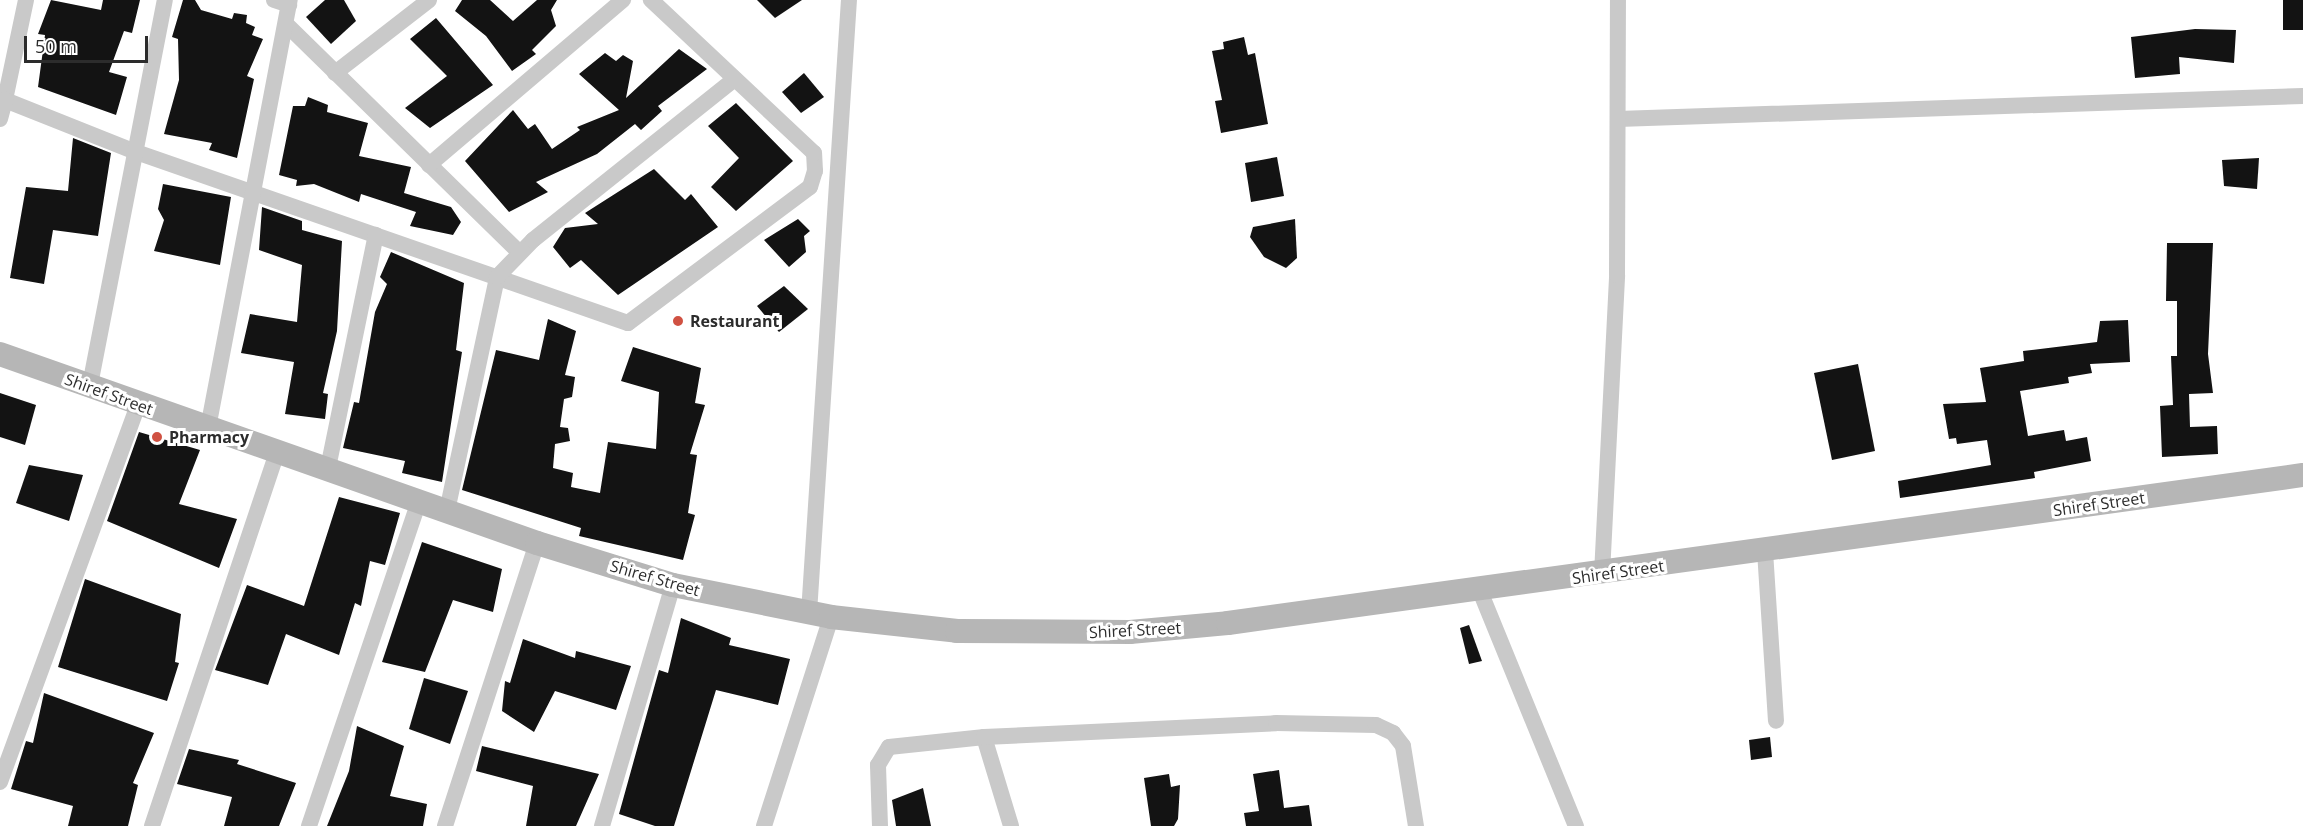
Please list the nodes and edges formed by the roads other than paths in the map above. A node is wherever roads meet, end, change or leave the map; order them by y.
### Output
1 (26, 0) edge
2 (165, 0) edge
3 (429, 0) edge
4 (623, 0) edge
5 (651, 0) edge
6 (849, 0) edge
7 (1618, 0) edge
8 (287, 1) edge
9 (286, 24) junction
10 (6, 57) edge
11 (335, 73) junction
12 (735, 79) junction
13 (2303, 96) edge
14 (5, 100) junction
15 (0, 119) edge
16 (1618, 119) junction
17 (136, 152) junction
18 (429, 165) junction
19 (252, 192) junction
20 (376, 235) junction
21 (520, 253) junction
22 (497, 277) junction
23 (0, 354) edge
24 (90, 385) junction
25 (138, 405) junction
26 (208, 428) junction
27 (278, 450) junction
28 (328, 468) junction
29 (2303, 475) edge
30 (419, 501) junction
31 (447, 511) junction
32 (537, 543) junction
33 (1765, 551) junction
34 (1602, 574) junction
35 (673, 585) junction
36 (1479, 591) junction
37 (820, 615) junction
38 (1776, 721) dead end
39 (984, 737) junction
40 (0, 782) edge
41 (152, 826) edge
42 (309, 826) edge
43 (445, 826) edge
44 (602, 826) edge
45 (764, 826) edge
46 (880, 826) edge
47 (1011, 826) edge
48 (1416, 826) edge
49 (1576, 826) edge

1 - 10 street
2 - 17 street
3 - 11 street
4 - 18 street
5 - 12 street
6 - 37 street
7 - 16 street
8 - 9 street
9 - 11 street
9 - 19 street
10 - 14 street
11 - 18 street
12 - 21 street
12 - 22 street
13 - 16 street
14 - 15 street
14 - 17 street
16 - 34 street
17 - 19 street
17 - 24 street
18 - 21 street
19 - 20 street
19 - 26 street
20 - 22 street
20 - 28 street
21 - 22 street
22 - 31 street
23 - 24 main road, Shiref Street
24 - 25 main road, Shiref Street
25 - 26 main road, Shiref Street
25 - 40 street
26 - 27 main road, Shiref Street
27 - 28 main road, Shiref Street
27 - 41 street
28 - 30 main road, Shiref Street
29 - 33 main road, Shiref Street
30 - 31 main road, Shiref Street
30 - 42 street
31 - 32 main road, Shiref Street
32 - 35 main road, Shiref Street
32 - 43 street
33 - 34 main road, Shiref Street
33 - 38 street
34 - 36 main road, Shiref Street
35 - 37 main road, Shiref Street
35 - 44 street
36 - 37 main road, Shiref Street
36 - 49 street
37 - 45 street
39 - 46 street
39 - 47 street
39 - 48 street

